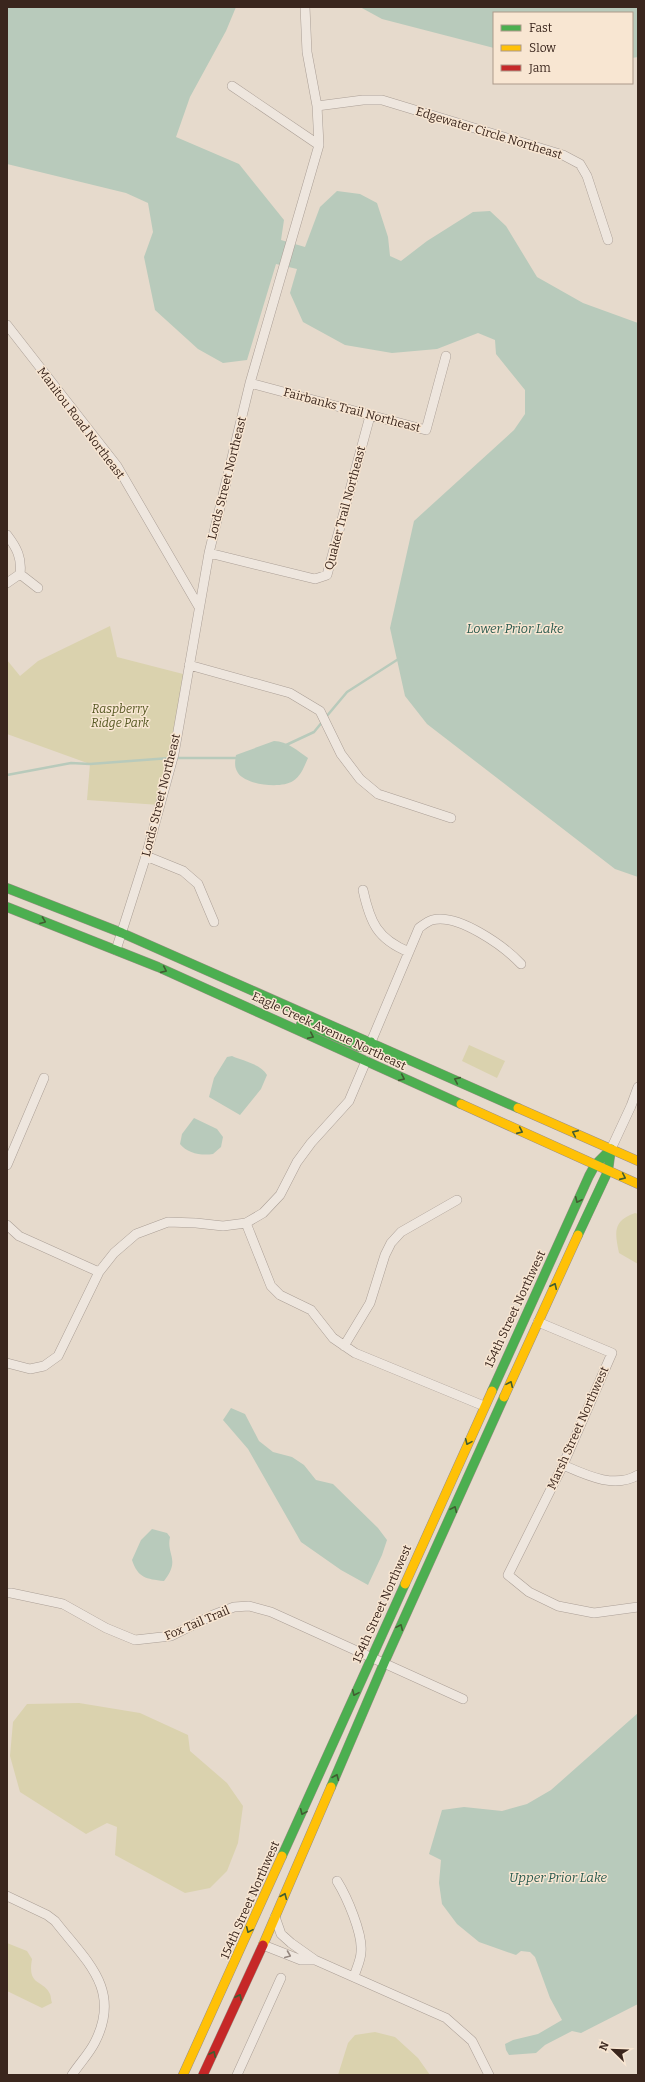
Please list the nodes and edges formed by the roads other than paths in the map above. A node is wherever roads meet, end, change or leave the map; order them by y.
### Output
1 (305, 7) edge
2 (232, 86) dead end
3 (317, 106) junction
4 (319, 145) junction
5 (608, 240) dead end
6 (7, 325) edge
7 (446, 356) dead end
8 (250, 383) junction
9 (370, 416) junction
10 (7, 535) edge
11 (209, 553) junction
12 (20, 574) junction
13 (7, 583) edge
14 (38, 588) dead end
15 (199, 607) junction
16 (189, 665) junction
17 (451, 818) dead end
18 (146, 856) junction
19 (7, 888) edge
20 (363, 890) dead end
21 (7, 907) edge
22 (214, 922) dead end
23 (122, 933) junction
24 (116, 950) junction
25 (409, 952) junction
26 (521, 964) dead end
27 (276, 1020) junction
28 (371, 1042) junction
29 (366, 1061) junction
30 (44, 1078) dead end
31 (638, 1087) edge
32 (611, 1149) junction
33 (638, 1161) edge
34 (7, 1165) edge
35 (595, 1165) junction
36 (608, 1171) junction
37 (638, 1184) edge
38 (457, 1200) dead end
39 (246, 1223) junction
40 (7, 1226) edge
41 (98, 1272) junction
42 (538, 1322) junction
43 (344, 1346) junction
44 (7, 1363) edge
45 (484, 1406) junction
46 (563, 1465) junction
47 (638, 1475) edge
48 (7, 1594) edge
49 (638, 1607) edge
50 (371, 1657) junction
51 (384, 1663) junction
52 (463, 1699) dead end
53 (295, 1828) junction
54 (337, 1881) dead end
55 (7, 1896) edge
56 (275, 1917) junction
57 (263, 1945) junction
58 (315, 1960) junction
59 (354, 1977) junction
60 (281, 1978) dead end
61 (72, 2075) edge
62 (183, 2075) edge
63 (203, 2075) edge
64 (237, 2075) edge
65 (489, 2075) edge

1 - 3 street, Lords Street Northeast
2 - 4 street
3 - 4 street, Lords Street Northeast
3 - 5 street, Edgewater Circle Northeast
4 - 8 street, Lords Street Northeast
6 - 15 street, Manitou Road Northeast
7 - 9 street, Fairbanks Trail Northeast
8 - 9 street, Fairbanks Trail Northeast
8 - 11 street, Lords Street Northeast
9 - 11 street, Quaker Trail Northeast
10 - 12 street
11 - 15 street, Lords Street Northeast
12 - 13 street
12 - 14 street
15 - 16 street, Lords Street Northeast
16 - 17 street
16 - 18 street, Lords Street Northeast
18 - 22 street
18 - 23 street, Lords Street Northeast
19 - 23 street, Eagle Creek Avenue Northeast
20 - 25 street
21 -> 24 street, Eagle Creek Avenue Northeast
23 - 24 street, Lords Street Northeast
23 - 28 street, Eagle Creek Avenue Northeast
24 -> 27 street, Eagle Creek Avenue Northeast
25 - 26 street
25 - 28 street
27 - 28 street
27 -> 29 street, Eagle Creek Avenue Northeast
32 -> 28 street, Eagle Creek Avenue Northeast
29 -> 35 street, Eagle Creek Avenue Northeast
29 - 39 street
30 - 34 street
31 - 32 street, 154th Street Northwest
32 - 33 street, Eagle Creek Avenue Northeast
32 - 35 street, 154th Street Northwest
32 - 36 street, 154th Street Northwest
35 - 36 street, Eagle Creek Avenue Northeast
35 -> 45 street, 154th Street Northwest
36 -> 37 street, Eagle Creek Avenue Northeast
42 -> 36 street, 154th Street Northwest
38 - 43 street
39 - 41 street
39 - 43 street
40 - 41 street
41 - 44 street
42 - 46 street, Marsh Street Northwest
51 -> 42 street, 154th Street Northwest
43 - 45 street
45 -> 50 street, 154th Street Northwest
46 - 47 street
46 - 49 street, Marsh Street Northwest
48 - 50 street, Fox Tail Trail
50 - 51 street, Fox Tail Trail
50 -> 53 street, 154th Street Northwest
51 - 52 street, Fox Tail Trail
56 -> 51 street, 154th Street Northwest
53 - 57 street
53 -> 62 street, 154th Street Northwest
54 - 59 street
55 - 61 street
56 - 57 street, 154th Street Northwest
56 - 58 street
57 -> 58 street
63 -> 57 street, 154th Street Northwest
58 - 59 street
59 - 65 street
60 - 64 street

